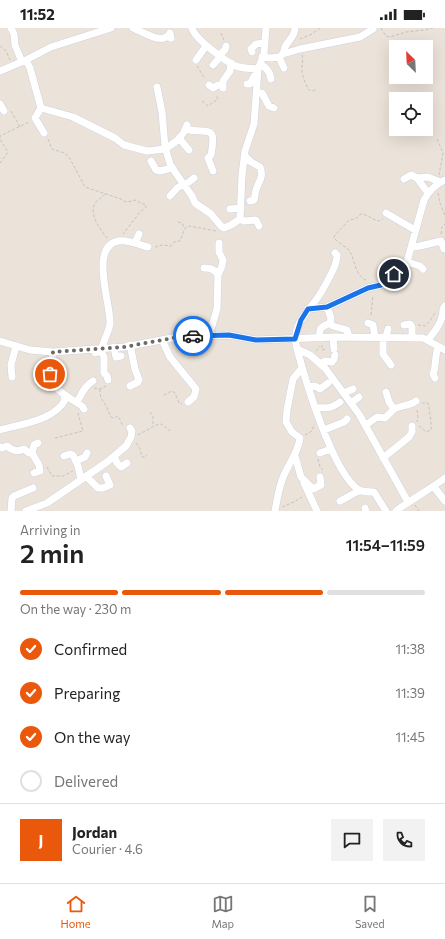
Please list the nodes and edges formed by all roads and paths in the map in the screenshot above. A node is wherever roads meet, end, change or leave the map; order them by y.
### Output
1 (11, 28) edge
2 (111, 28) edge
3 (133, 28) edge
4 (192, 28) edge
5 (266, 28) edge
6 (295, 28) edge
7 (320, 28) edge
8 (381, 28) edge
9 (433, 28) edge
10 (103, 29) edge
11 (373, 29) edge
12 (171, 38) dead end
13 (291, 39) junction
14 (265, 43) junction
15 (0, 46) edge
16 (206, 46) junction
17 (226, 46) dead end
18 (298, 50) junction
19 (252, 52) dead end
20 (220, 56) junction
21 (281, 56) junction
22 (196, 60) joint
23 (24, 61) junction
24 (231, 63) junction
25 (213, 65) dead end
26 (13, 66) junction
27 (259, 66) junction
28 (284, 68) dead end
29 (0, 71) edge
30 (271, 78) dead end
31 (247, 84) dead end
32 (210, 86) junction
33 (157, 87) dead end
34 (317, 89) dead end
35 (256, 93) junction
36 (202, 101) dead end
37 (0, 104) edge
38 (41, 108) junction
39 (274, 108) dead end
40 (4, 111) joint
41 (35, 118) junction
42 (20, 127) junction
43 (44, 133) joint
44 (179, 138) junction
45 (437, 139) dead end
46 (165, 149) junction
47 (188, 150) dead end
48 (245, 156) junction
49 (151, 161) dead end
50 (0, 163) edge
51 (172, 168) junction
52 (213, 171) dead end
53 (194, 178) dead end
54 (417, 178) junction
55 (404, 180) dead end
56 (442, 181) edge
57 (184, 185) junction
58 (428, 193) junction
59 (105, 194) junction
60 (170, 196) dead end
61 (250, 201) dead end
62 (241, 208) junction
63 (230, 209) dead end
64 (386, 213) joint
65 (445, 216) edge
66 (240, 219) junction
67 (178, 222) dead end
68 (445, 224) edge
69 (259, 226) dead end
70 (185, 228) junction
71 (415, 230) junction
72 (217, 231) dead end
73 (139, 234) dead end
74 (443, 241) edge
75 (114, 243) junction
76 (135, 243) junction
77 (219, 243) dead end
78 (148, 247) joint
79 (412, 247) junction
80 (444, 249) dead end
81 (335, 253) dead end
82 (407, 262) junction
83 (204, 268) dead end
84 (423, 269) dead end
85 (218, 275) junction
86 (366, 280) joint
87 (371, 287) junction
88 (327, 307) junction
89 (444, 307) edge
90 (308, 309) junction
91 (330, 323) junction
92 (369, 324) joint
93 (407, 324) joint
94 (388, 329) dead end
95 (208, 336) junction
96 (333, 337) junction
97 (348, 337) junction
98 (375, 337) junction
99 (385, 337) junction
100 (320, 338) junction
101 (412, 338) junction
102 (295, 339) junction
103 (162, 340) junction
104 (428, 340) junction
105 (0, 341) edge
106 (16, 346) junction
107 (130, 346) junction
108 (438, 346) junction
109 (102, 347) junction
110 (114, 347) junction
111 (297, 349) junction
112 (86, 350) junction
113 (445, 350) edge
114 (53, 352) junction
115 (335, 352) junction
116 (121, 356) dead end
117 (312, 356) junction
118 (320, 364) junction
119 (391, 365) dead end
120 (302, 368) junction
121 (12, 376) dead end
122 (435, 378) dead end
123 (108, 380) joint
124 (92, 382) joint
125 (328, 383) dead end
126 (130, 386) dead end
127 (308, 387) junction
128 (100, 389) junction
129 (353, 389) dead end
130 (386, 392) dead end
131 (344, 393) junction
132 (64, 395) junction
133 (164, 395) dead end
134 (359, 396) dead end
135 (416, 401) junction
136 (77, 402) junction
137 (188, 402) joint
138 (340, 402) dead end
139 (351, 403) junction
140 (84, 408) dead end
141 (316, 408) junction
142 (394, 409) junction
143 (150, 412) dead end
144 (347, 419) dead end
145 (320, 420) junction
146 (366, 425) junction
147 (412, 426) dead end
148 (153, 427) junction
149 (130, 428) joint
150 (0, 430) edge
151 (170, 430) dead end
152 (324, 430) junction
153 (131, 437) junction
154 (55, 438) dead end
155 (300, 438) junction
156 (38, 443) dead end
157 (0, 447) edge
158 (332, 449) junction
159 (32, 453) junction
160 (320, 453) joint
161 (86, 454) dead end
162 (147, 455) dead end
163 (64, 456) dead end
164 (114, 456) junction
165 (294, 456) junction
166 (383, 458) junction
167 (37, 460) junction
168 (76, 461) junction
169 (127, 464) dead end
170 (78, 469) junction
171 (34, 473) dead end
172 (106, 476) dead end
173 (301, 477) junction
174 (83, 478) junction
175 (320, 478) joint
176 (445, 478) edge
177 (434, 487) junction
178 (33, 488) dead end
179 (309, 491) junction
180 (360, 491) junction
181 (340, 501) dead end
182 (445, 501) edge
183 (408, 502) junction
184 (316, 509) edge
185 (35, 510) edge
186 (275, 510) edge
187 (11, 511) edge
188 (26, 511) edge
189 (323, 511) edge
190 (386, 511) edge
191 (396, 511) edge

1 - 23 street
2 - 10 street
3 - 12 street
4 - 16 street
5 - 14 street
6 - 13 street
7 - 13 path
8 - 9 path
10 - 23 street
11 - 18 street
13 - 21 street
14 - 19 street
14 - 27 street
15 - 26 path
16 - 20 street
16 - 22 street
17 - 20 street
18 - 21 street
18 - 34 path
20 - 24 street
20 - 25 street
21 - 27 street
21 - 28 street
22 - 32 path
23 - 26 street
23 - 38 street
24 - 27 street
24 - 32 street
26 - 29 street
27 - 30 street
27 - 31 street
27 - 35 street
32 - 36 path
33 - 46 street
35 - 39 street
35 - 48 street
37 - 40 street
38 - 41 street
38 - 46 street
40 - 42 path
41 - 42 path
41 - 43 street
42 - 50 path
43 - 59 path
44 - 46 street
44 - 47 street
44 - 52 street
45 - 56 path
46 - 51 street
48 - 61 street
48 - 62 street
49 - 51 street
51 - 57 street
53 - 57 street
54 - 55 street
54 - 56 street
54 - 58 street
56 - 58 street
56 - 65 path
57 - 60 street
57 - 66 street
58 - 71 street
59 - 75 path
59 - 75 path
62 - 63 street
62 - 66 street
64 - 71 street
64 - 86 path
66 - 69 street
67 - 70 path
68 - 74 path
70 - 72 path
70 - 78 path
71 - 79 street
73 - 76 street
74 - 79 street
74 - 80 street
75 - 76 street
75 - 109 street
76 - 78 street
77 - 85 street
79 - 82 street
81 - 90 street
82 - 84 street
82 - 87 street
83 - 85 street
85 - 95 street
86 - 87 street
87 - 88 street
87 - 92 path
88 - 90 street
88 - 91 street
89 - 93 path
89 - 104 street
90 - 102 street
91 - 97 street
91 - 100 street
92 - 98 street
93 - 101 street
94 - 99 street
95 - 102 street
95 - 103 street
96 - 97 street
96 - 100 street
96 - 115 street
97 - 98 street
98 - 99 street
99 - 101 street
99 - 119 street
100 - 102 street
101 - 104 street
102 - 111 street
103 - 107 street
103 - 137 street
104 - 108 street
105 - 106 street
106 - 114 street
106 - 121 street
107 - 110 street
107 - 126 street
108 - 113 street
108 - 122 street
109 - 110 street
109 - 112 street
110 - 116 street
111 - 117 street
111 - 120 street
112 - 114 street
112 - 123 street
114 - 132 street
115 - 117 path
115 - 118 street
117 - 118 street
118 - 131 street
120 - 127 street
120 - 155 street
123 - 128 path
124 - 128 path
124 - 136 street
125 - 127 street
127 - 141 street
128 - 149 path
129 - 131 street
130 - 142 street
131 - 139 street
132 - 136 street
132 - 150 street
133 - 137 path
134 - 139 street
135 - 135 path
135 - 142 street
136 - 140 street
136 - 154 path
138 - 141 street
139 - 146 street
141 - 145 street
142 - 146 street
143 - 148 path
144 - 152 street
145 - 152 street
145 - 155 path
146 - 166 street
147 - 166 street
148 - 151 path
148 - 153 path
149 - 153 street
152 - 158 street
153 - 162 path
153 - 164 street
155 - 165 street
156 - 159 street
157 - 159 street
158 - 160 street
158 - 180 street
159 - 167 street
160 - 175 path
161 - 168 street
163 - 168 street
164 - 169 street
164 - 174 street
165 - 173 street
165 - 186 street
166 - 183 street
167 - 170 path
167 - 171 street
168 - 170 street
170 - 174 street
172 - 174 street
173 - 175 street
173 - 179 street
174 - 185 street
176 - 177 street
177 - 182 street
177 - 183 street
178 - 187 street
179 - 184 street
179 - 186 path
180 - 181 street
180 - 190 street
183 - 191 street
184 - 189 street
185 - 188 street

